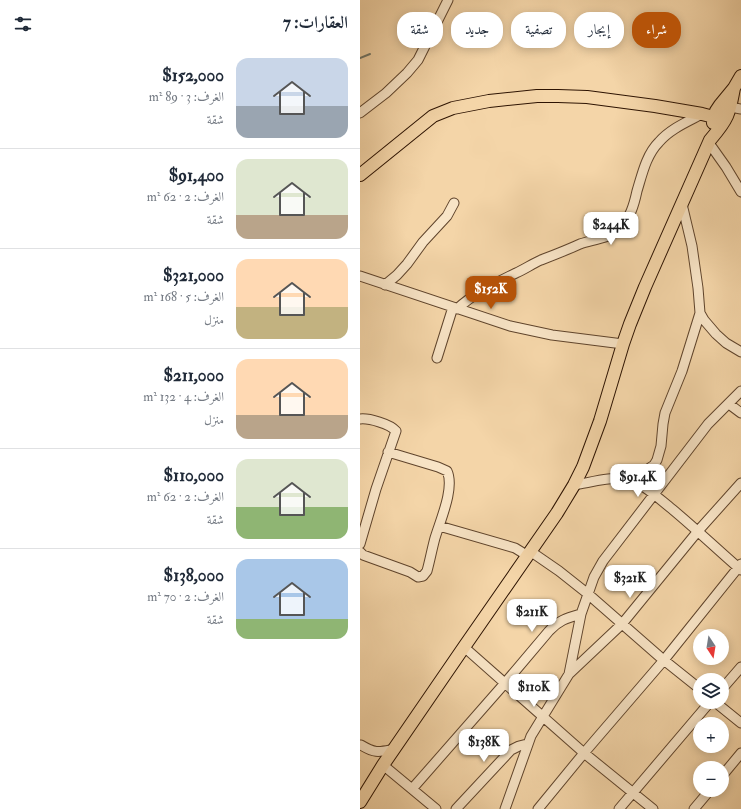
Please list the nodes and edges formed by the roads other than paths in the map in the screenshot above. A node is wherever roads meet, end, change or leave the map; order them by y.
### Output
1 (448, 0) edge
2 (741, 76) edge
3 (730, 107) edge
4 (360, 113) edge
5 (702, 114) junction
6 (720, 118) junction
7 (709, 142) junction
8 (360, 175) edge
9 (741, 192) edge
10 (454, 203) dead end
11 (682, 204) junction
12 (360, 276) edge
13 (385, 285) junction
14 (455, 308) junction
15 (700, 313) junction
16 (623, 344) junction
17 (741, 352) edge
18 (437, 358) dead end
19 (741, 392) edge
20 (729, 404) junction
21 (741, 413) edge
22 (360, 419) edge
23 (388, 452) junction
24 (614, 479) junction
25 (741, 483) edge
26 (574, 485) junction
27 (655, 495) junction
28 (439, 526) junction
29 (698, 531) junction
30 (360, 544) edge
31 (360, 552) edge
32 (529, 554) junction
33 (740, 567) edge
34 (588, 594) junction
35 (581, 614) junction
36 (622, 624) junction
37 (464, 647) junction
38 (664, 660) junction
39 (741, 667) edge
40 (569, 674) junction
41 (729, 681) edge
42 (505, 683) junction
43 (693, 683) edge
44 (704, 709) edge
45 (724, 709) edge
46 (542, 716) junction
47 (741, 723) edge
48 (528, 744) junction
49 (360, 745) edge
50 (395, 749) junction
51 (584, 753) junction
52 (741, 753) edge
53 (383, 765) junction
54 (729, 768) edge
55 (412, 789) junction
56 (633, 793) junction
57 (704, 797) edge
58 (360, 802) edge
59 (436, 809) edge
60 (456, 809) edge
61 (505, 809) edge
62 (538, 809) edge
63 (619, 809) edge
64 (653, 809) edge
65 (694, 809) edge

1 - 4 street
2 - 3 main road
3 - 6 main road
5 - 6 main road
5 - 8 main road
5 - 14 street
6 - 7 main road
7 - 9 street
7 - 11 main road
10 - 13 street
11 - 15 street
11 - 16 main road
12 - 13 street
13 - 14 street
14 - 16 street
14 - 18 street
15 - 17 street
15 - 24 street
16 - 26 main road
19 - 20 street
20 - 21 street
20 - 27 street
22 - 23 street
23 - 28 street
23 - 30 street
24 - 26 street
24 - 27 street
25 - 29 street
26 - 32 main road
27 - 29 street
27 - 34 street
28 - 31 street
28 - 32 street
29 - 33 street
29 - 36 street
32 - 34 street
32 - 37 main road
33 - 38 street
34 - 35 street
34 - 36 street
35 - 40 street
35 - 42 street
36 - 38 street
36 - 40 street
37 - 42 street
37 - 50 main road
38 - 43 street
38 - 51 street
39 - 41 street
40 - 46 street
42 - 46 street
42 - 55 street
44 - 56 street
45 - 47 street
46 - 48 street
46 - 51 street
48 - 60 street
48 - 61 street
49 - 50 street
50 - 53 main road
51 - 56 street
51 - 62 street
52 - 54 street
53 - 55 street
53 - 58 main road
55 - 59 street
56 - 63 street
56 - 64 street
57 - 65 street

